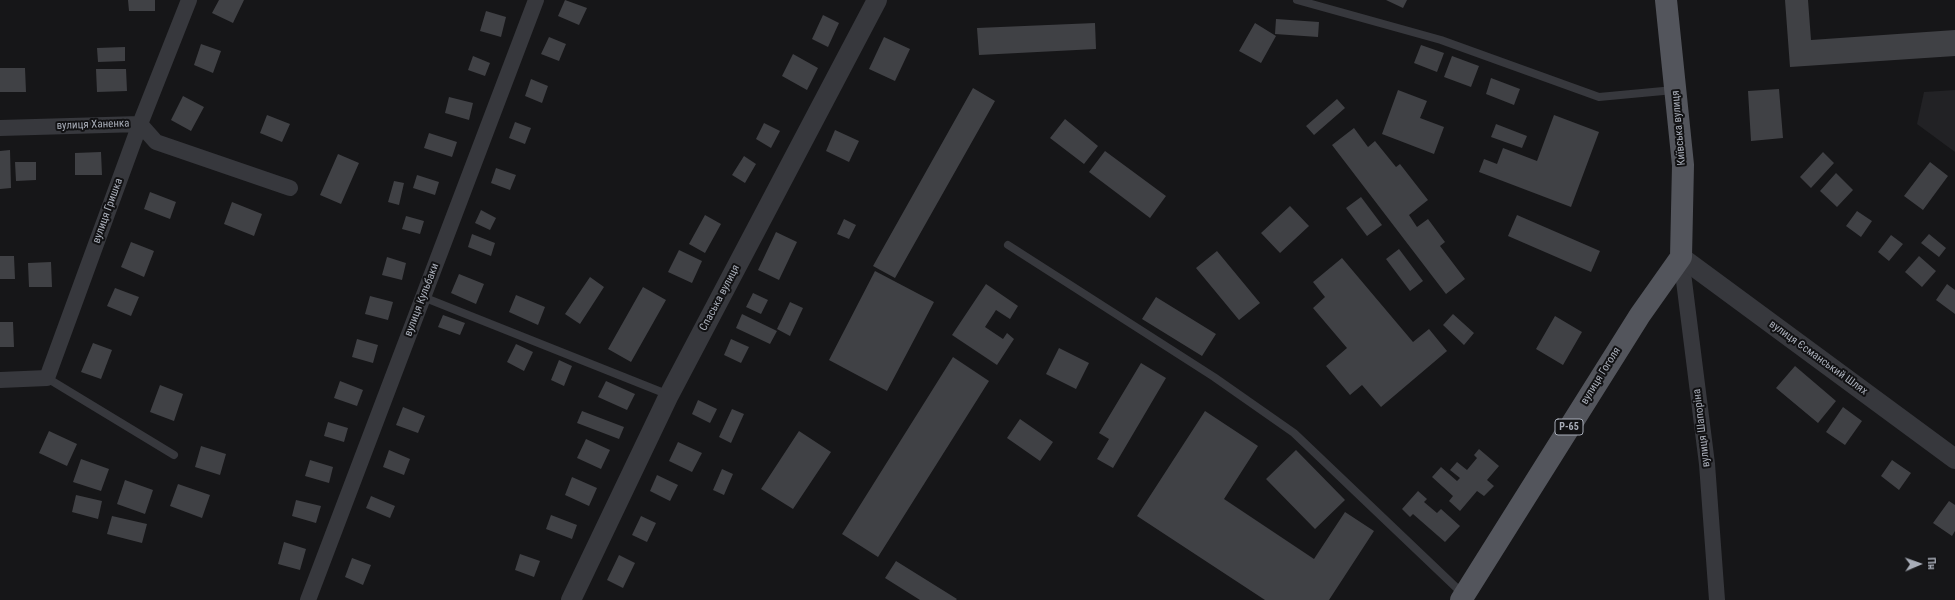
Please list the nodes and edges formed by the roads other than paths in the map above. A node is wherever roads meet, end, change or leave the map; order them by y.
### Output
1 (189, 0) edge
2 (536, 0) edge
3 (877, 0) edge
4 (1297, 0) edge
5 (1666, 0) edge
6 (1675, 90) junction
7 (140, 124) junction
8 (0, 128) edge
9 (290, 188) dead end
10 (1008, 245) dead end
11 (1681, 257) junction
12 (423, 297) junction
13 (47, 378) junction
14 (0, 380) edge
15 (669, 395) junction
16 (174, 455) dead end
17 (1955, 459) edge
18 (1463, 597) edge
19 (308, 600) edge
20 (571, 600) edge
21 (1716, 600) edge

1 - 7 street, вулиця Гришка
2 - 12 street, вулиця Кульбаки
3 - 15 street, Спаська вулиця
4 - 6 lane
5 - 6 main road, Київська вулиця
6 - 11 main road, Київська вулиця
7 - 8 street, вулиця Ханенка
7 - 9 street, вулиця Ханенка
7 - 13 street, вулиця Гришка
10 - 18 lane
11 - 17 street, вулиця Єсманський Шлях
11 - 18 main road, вулиця Гоголя / Р-65
11 - 21 street, вулиця Шапоріна
12 - 15 lane
12 - 19 street, вулиця Кульбаки
13 - 14 street
13 - 16 lane
15 - 20 street, Спаська вулиця

